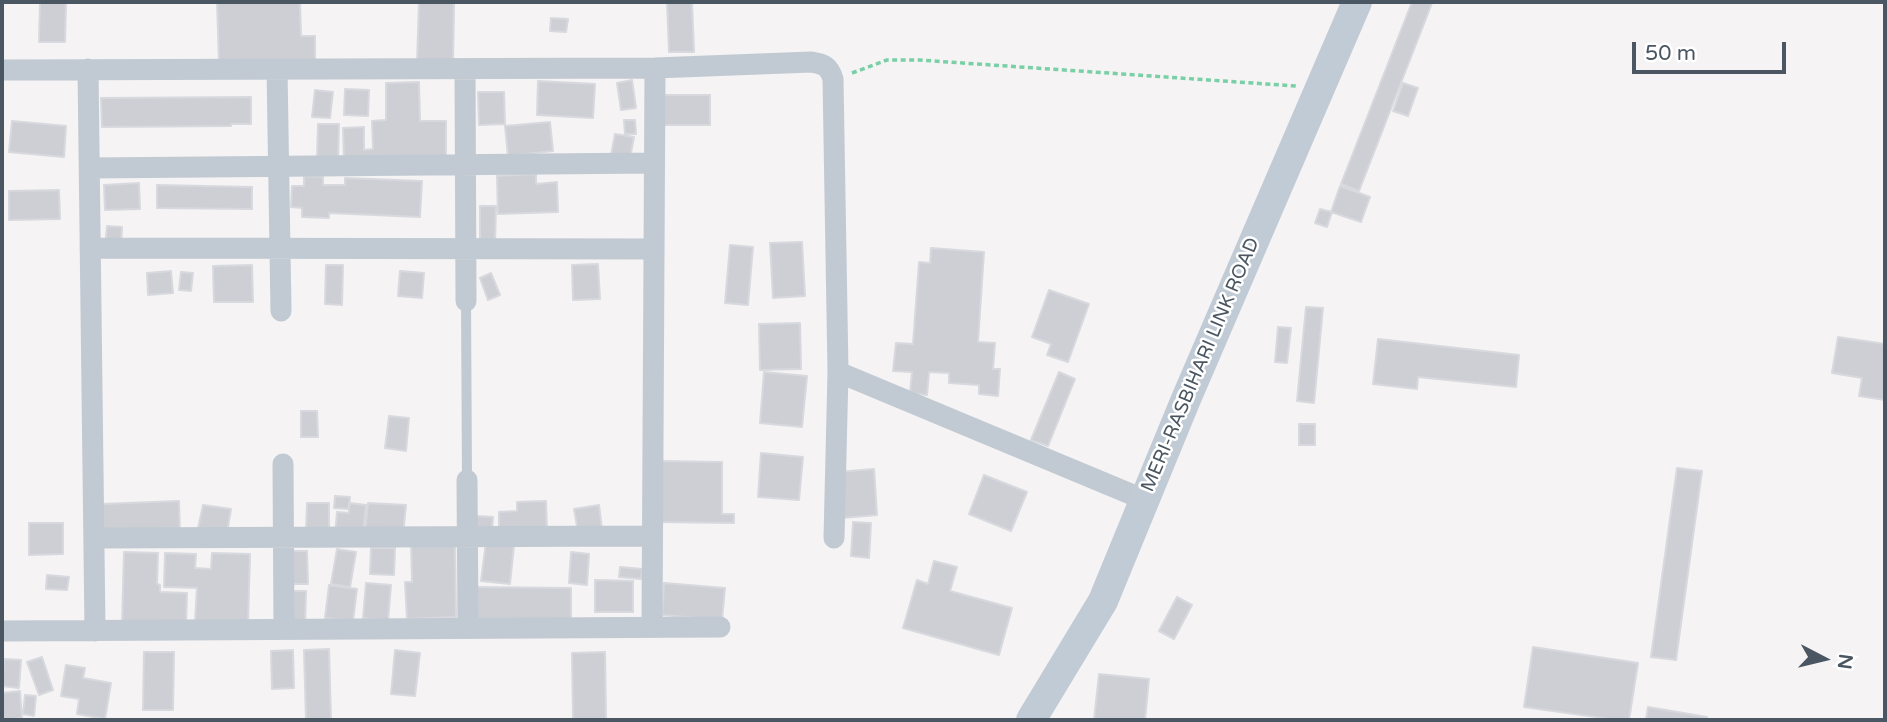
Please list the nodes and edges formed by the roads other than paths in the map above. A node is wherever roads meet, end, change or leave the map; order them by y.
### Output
1 (1357, 2) edge
2 (655, 68) junction
3 (2, 69) edge
4 (88, 69) junction
5 (277, 69) junction
6 (465, 69) junction
7 (654, 163) junction
8 (466, 165) junction
9 (279, 167) junction
10 (90, 168) junction
11 (90, 248) junction
12 (280, 249) junction
13 (466, 249) junction
14 (654, 249) junction
15 (466, 301) joint
16 (281, 311) dead end
17 (838, 372) junction
18 (284, 464) dead end
19 (467, 480) joint
20 (1145, 500) junction
21 (652, 536) junction
22 (468, 537) junction
23 (94, 538) junction
24 (284, 538) junction
25 (835, 538) dead end
26 (652, 627) junction
27 (720, 627) dead end
28 (468, 628) junction
29 (284, 629) junction
30 (2, 631) edge
31 (95, 631) junction
32 (1031, 720) edge

1 - 20 main road, MERI-RASBIHARI LINK ROAD
2 - 6 street
2 - 7 street
2 - 17 street
3 - 4 street
4 - 5 street
4 - 10 street
5 - 6 street
5 - 9 street
6 - 8 street
7 - 8 street
7 - 14 street
8 - 9 street
8 - 13 street
9 - 10 street
9 - 12 street
10 - 11 street
11 - 12 street
11 - 23 street
12 - 13 street
12 - 16 street
13 - 14 street
13 - 15 street
14 - 21 street
15 - 19 lane
17 - 20 street
17 - 25 street
18 - 24 street
19 - 22 street
20 - 32 main road, MERI-RASBIHARI LINK ROAD
21 - 22 street
21 - 26 street
22 - 24 street
22 - 28 street
23 - 24 street
23 - 31 street
24 - 29 street
26 - 27 street
26 - 28 street
28 - 29 street
29 - 31 street
30 - 31 street

